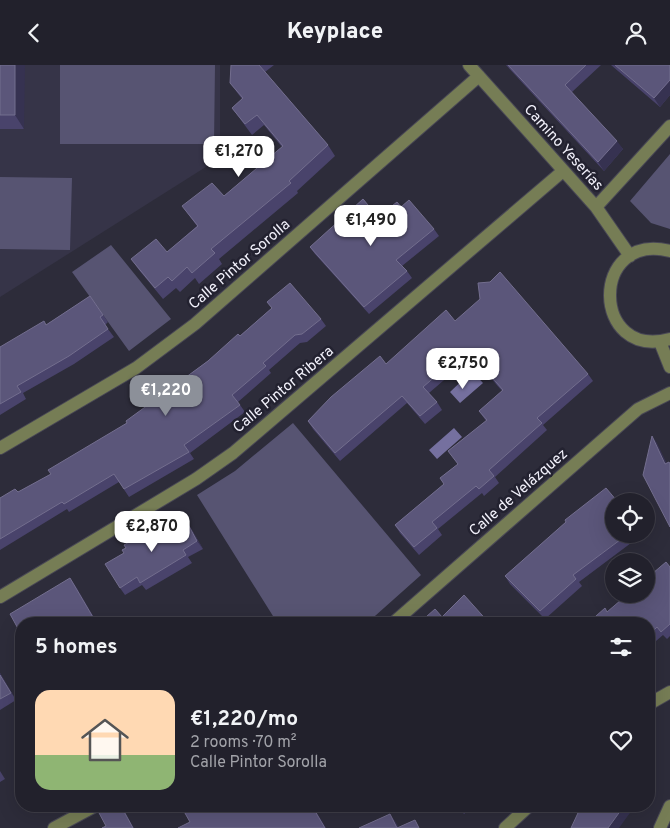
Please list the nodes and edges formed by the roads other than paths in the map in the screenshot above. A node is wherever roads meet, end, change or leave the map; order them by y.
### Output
1 (469, 65) edge
2 (479, 76) junction
3 (670, 126) edge
4 (563, 171) junction
5 (596, 207) junction
6 (670, 251) edge
7 (630, 255) junction
8 (665, 341) edge
9 (670, 367) edge
10 (670, 393) edge
11 (0, 448) edge
12 (0, 597) edge
13 (400, 617) edge
14 (670, 692) edge
15 (655, 701) edge
16 (670, 806) edge
17 (84, 812) edge
18 (522, 812) edge
19 (54, 828) edge
20 (505, 828) edge
21 (660, 828) edge

1 - 2 street, Camino Yeserías
2 - 4 street, Camino Yeserías
2 - 11 street, Calle Pintor Sorolla
3 - 5 street
4 - 5 street, Camino Yeserías
4 - 12 street, Calle Pintor Ribera
5 - 7 street, Camino Yeserías
6 - 7 street
7 - 8 street
8 - 9 street
10 - 13 street, Calle de Velázquez
14 - 15 street
16 - 21 street
17 - 19 street
18 - 20 street

